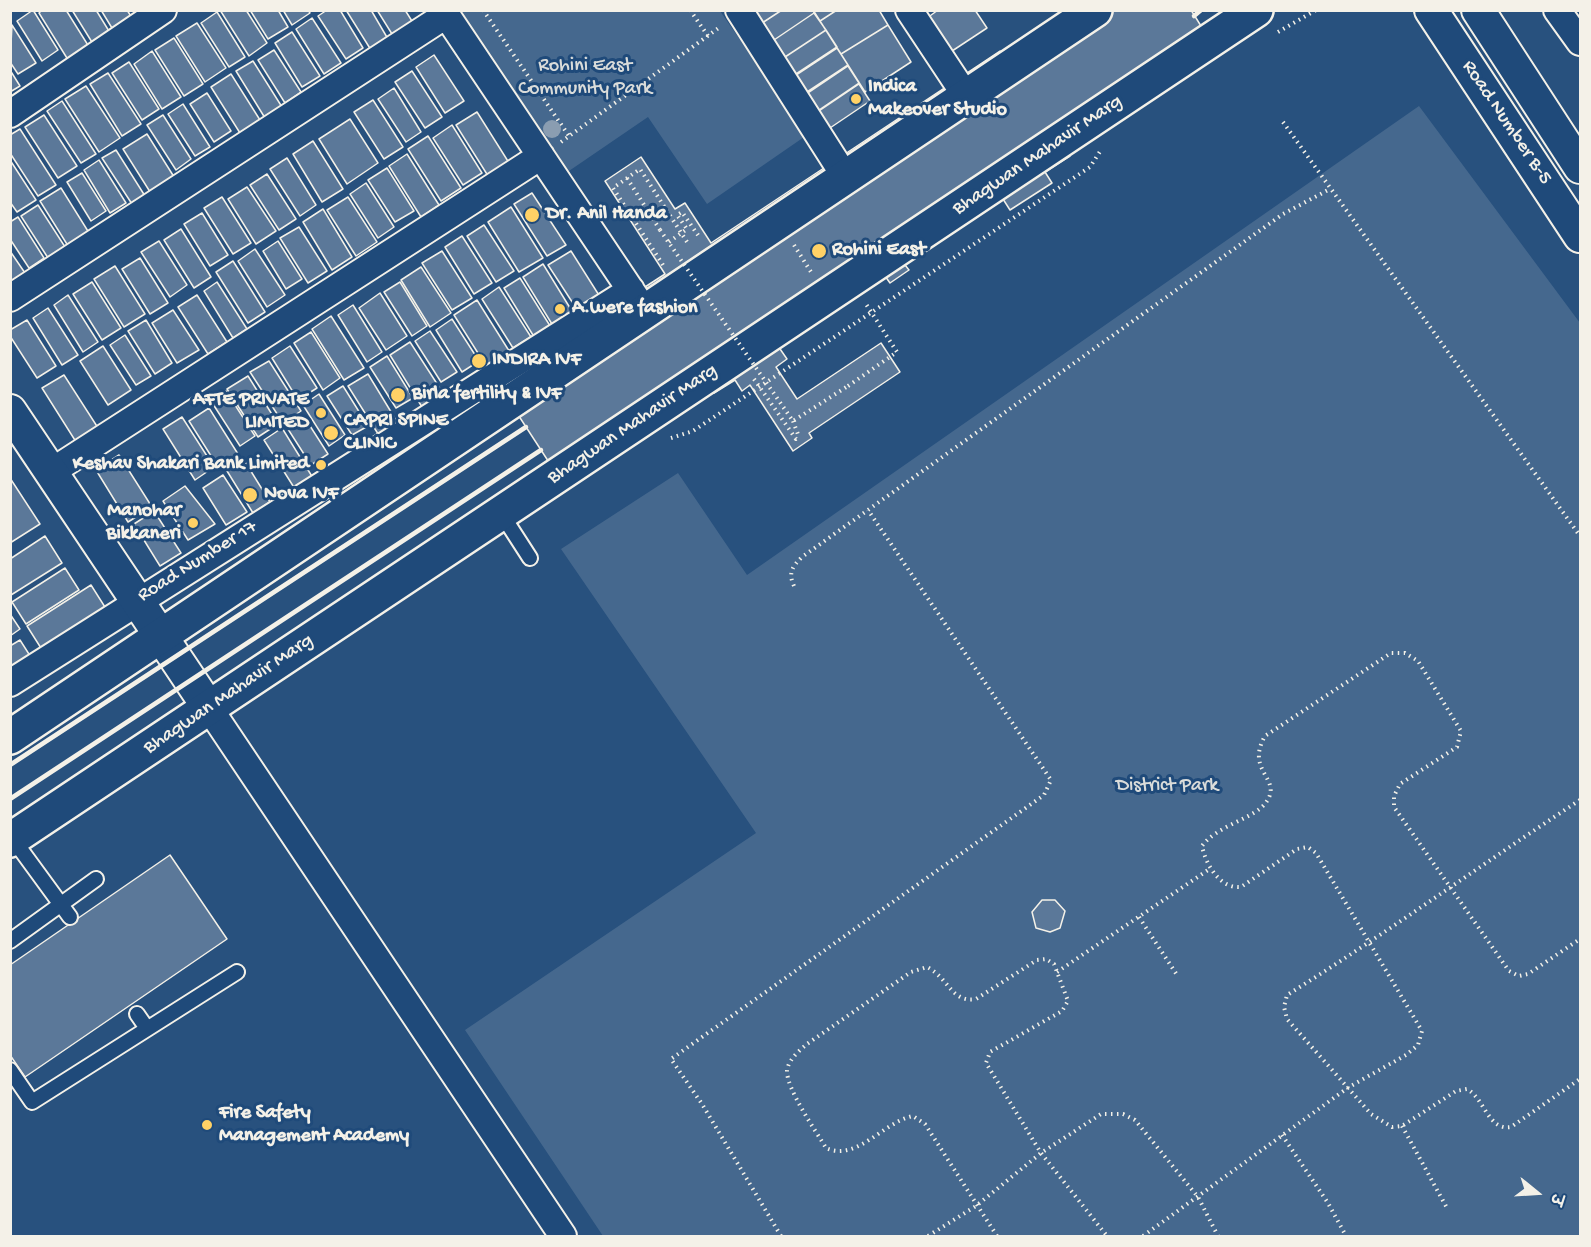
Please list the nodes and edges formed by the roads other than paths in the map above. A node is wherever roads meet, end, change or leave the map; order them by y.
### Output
1 (163, 10) edge
2 (909, 10) edge
3 (1095, 10) edge
4 (1256, 10) edge
5 (1431, 10) edge
6 (1478, 10) edge
7 (1557, 10) edge
8 (739, 11) edge
9 (444, 13) edge
10 (1581, 42) edge
11 (966, 96) junction
12 (10, 114) edge
13 (541, 156) junction
14 (1581, 167) edge
15 (846, 178) junction
16 (1581, 236) edge
17 (10, 298) edge
18 (638, 301) junction
19 (10, 411) edge
20 (51, 472) junction
21 (501, 513) junction
22 (530, 558) dead end
23 (136, 601) junction
24 (159, 636) junction
25 (10, 683) edge
26 (209, 708) junction
27 (10, 737) edge
28 (12, 839) edge
29 (96, 879) dead end
30 (61, 904) junction
31 (70, 917) dead end
32 (10, 941) edge
33 (237, 972) dead end
34 (137, 1014) dead end
35 (146, 1027) junction
36 (10, 1070) edge
37 (563, 1236) edge

1 - 12 street
2 - 11 street
3 - 11 main road
4 - 21 main road, Bhagwan Mahavir Marg
5 - 16 street, Road Number B-5
6 - 14 street, Road Number B-5
7 - 10 street
8 - 15 street
9 - 13 street
9 - 17 street
11 - 15 main road
13 - 18 street
13 - 20 street
15 - 18 main road
18 - 23 street, Road Number 17
18 - 24 main road
19 - 20 street
20 - 23 street
21 - 22 lane
21 - 26 main road, Bhagwan Mahavir Marg
23 - 24 street
23 - 25 street, Road Number 17
24 - 26 street
24 - 27 main road
26 - 28 main road, Bhagwan Mahavir Marg
26 - 37 street
28 - 30 lane
29 - 30 lane
30 - 31 lane
30 - 32 lane
33 - 35 lane
34 - 35 lane
35 - 36 lane

